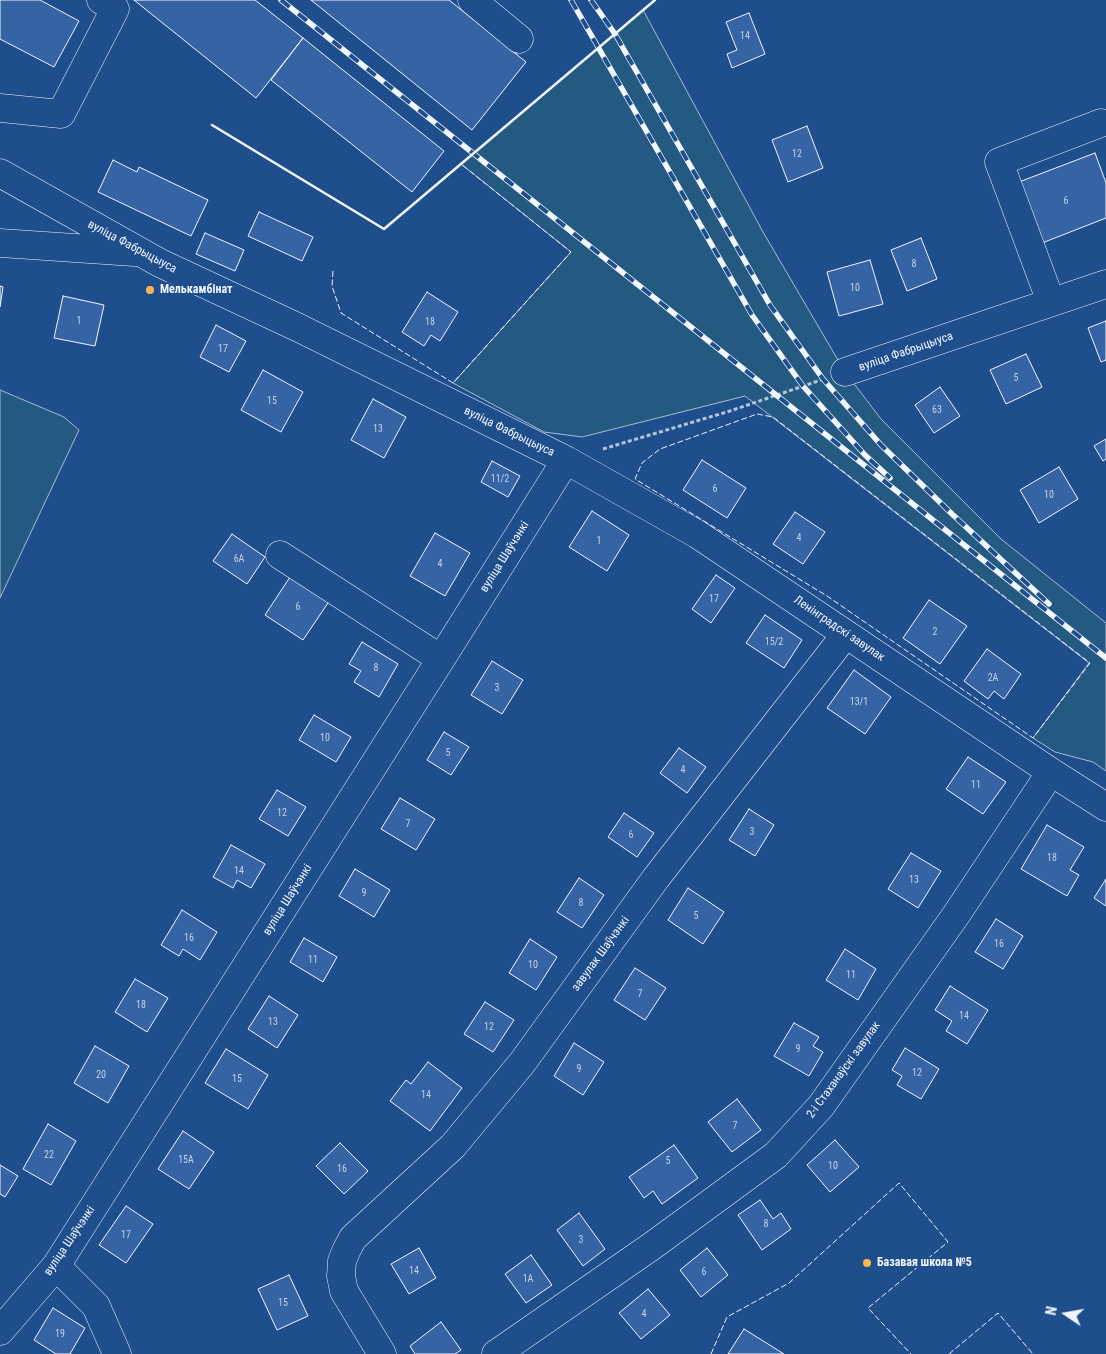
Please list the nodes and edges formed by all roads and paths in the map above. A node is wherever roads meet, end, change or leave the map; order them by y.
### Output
1 (101, 0) edge
2 (472, 0) edge
3 (519, 39) dead end
4 (0, 108) edge
5 (1101, 123) dead end
6 (0, 173) edge
7 (0, 243) edge
8 (141, 253) junction
9 (1106, 284) edge
10 (1051, 302) junction
11 (845, 372) joint
12 (566, 460) junction
13 (280, 555) dead end
14 (846, 634) junction
15 (441, 659) junction
16 (1051, 772) junction
17 (1106, 807) edge
18 (56, 1266) junction
19 (0, 1331) edge
20 (117, 1354) edge
21 (382, 1354) edge
22 (496, 1354) edge

1 - 4 street
2 - 3 street
5 - 10 street
6 - 8 street, вуліца Фабрыцыуса
7 - 8 street
8 - 12 street, вуліца Фабрыцыуса
9 - 10 street, вуліца Фабрыцыуса
10 - 11 street, вуліца Фабрыцыуса
11 - 12 path, вуліца Фабрыцыуса
12 - 14 street, Ленінградскі завулак
12 - 15 street, вуліца Шаўчэнкі
13 - 15 street
14 - 16 street, Ленінградскі завулак
14 - 21 street, завулак Шаўчэнкі
15 - 18 street, вуліца Шаўчэнкі
16 - 17 street, Ленінградскі завулак
16 - 22 street, 2-і Стаханаўскі завулак
18 - 19 street, вуліца Шаўчэнкі
18 - 20 street

